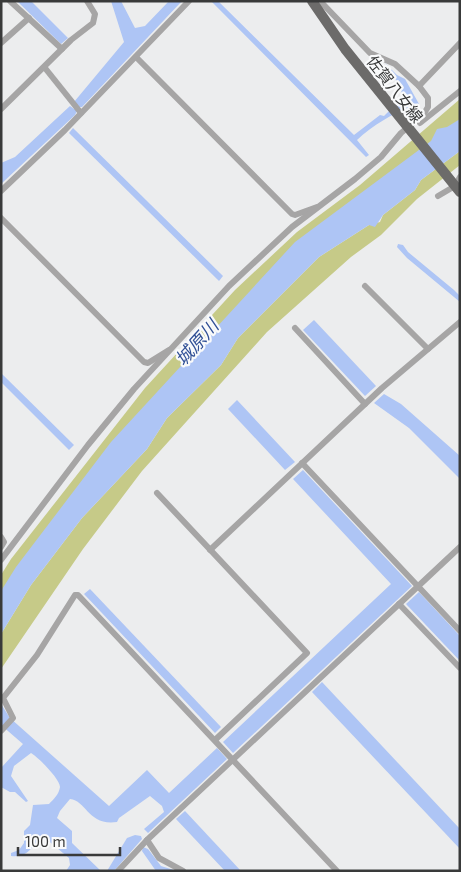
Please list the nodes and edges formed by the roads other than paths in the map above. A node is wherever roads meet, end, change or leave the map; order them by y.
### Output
1 (10, 1) edge
2 (87, 1) edge
3 (189, 1) edge
4 (312, 1) edge
5 (320, 1) edge
6 (30, 18) junction
7 (1, 43) edge
8 (460, 43) edge
9 (62, 49) junction
10 (136, 57) junction
11 (45, 68) junction
12 (419, 86) junction
13 (460, 91) edge
14 (1, 109) edge
15 (78, 110) junction
16 (409, 130) junction
17 (457, 184) edge
18 (1, 190) edge
19 (438, 196) dead end
20 (319, 206) junction
21 (1, 218) edge
22 (365, 286) dead end
23 (460, 322) edge
24 (295, 328) dead end
25 (428, 349) junction
26 (171, 350) junction
27 (365, 404) junction
28 (302, 463) junction
29 (156, 494) dead end
30 (1, 537) edge
31 (1, 547) edge
32 (460, 547) edge
33 (210, 550) junction
34 (1, 560) edge
35 (418, 586) junction
36 (399, 604) junction
37 (460, 631) edge
38 (460, 668) edge
39 (1, 731) edge
40 (215, 740) junction
41 (233, 760) junction
42 (147, 840) junction
43 (118, 871) edge
44 (183, 871) edge
45 (337, 871) edge

1 - 6 street
2 - 9 street
3 - 10 street
4 - 16 main road, 佐賀八女線
5 - 12 street
6 - 7 street
6 - 9 street
8 - 12 street
9 - 11 street
10 - 15 street
10 - 20 street
11 - 14 street
11 - 15 street
12 - 16 street
13 - 16 street
15 - 18 street
16 - 17 main road, 佐賀八女線
16 - 20 street
17 - 19 street
20 - 26 street
21 - 26 street
22 - 25 street
23 - 25 street
24 - 27 street
25 - 27 street
26 - 34 street
27 - 28 street
28 - 33 street
28 - 35 street
29 - 33 street
30 - 31 street
32 - 35 street
33 - 40 street
35 - 36 street
35 - 37 street
36 - 38 street
36 - 41 street
39 - 40 street
40 - 41 street
41 - 42 street
41 - 45 street
42 - 43 street
42 - 44 street

